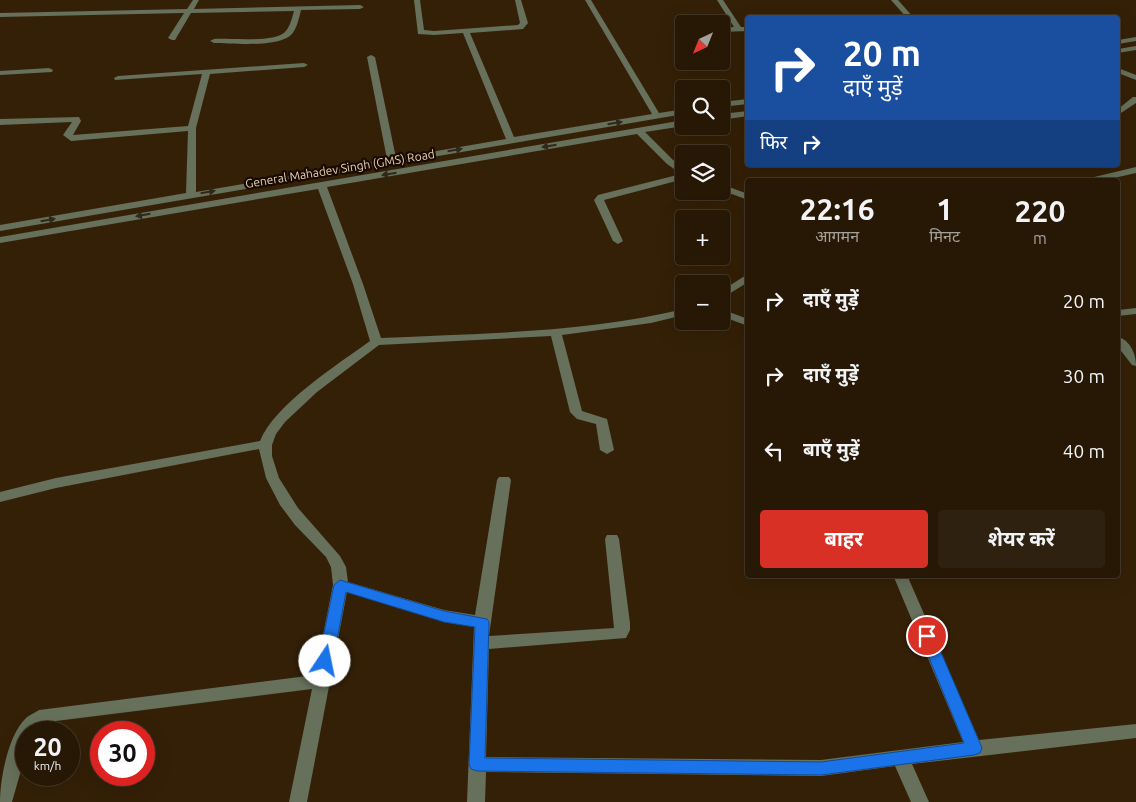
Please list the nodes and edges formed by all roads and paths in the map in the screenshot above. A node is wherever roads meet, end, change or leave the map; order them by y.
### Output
1 (196, 0) edge
2 (417, 0) edge
3 (518, 0) edge
4 (588, 0) edge
5 (720, 0) edge
6 (894, 0) edge
7 (326, 4) edge
8 (299, 7) junction
9 (360, 7) dead end
10 (190, 9) junction
11 (0, 15) edge
12 (908, 15) edge
13 (743, 29) edge
14 (730, 30) edge
15 (466, 32) junction
16 (172, 38) dead end
17 (1136, 39) edge
18 (214, 41) dead end
19 (1120, 42) edge
20 (1136, 48) edge
21 (1120, 51) edge
22 (371, 56) dead end
23 (304, 65) dead end
24 (49, 70) dead end
25 (1120, 71) edge
26 (207, 72) junction
27 (0, 73) edge
28 (118, 78) dead end
29 (1136, 78) edge
30 (1136, 99) edge
31 (745, 101) edge
32 (730, 103) edge
33 (1120, 111) edge
34 (675, 113) edge
35 (745, 113) edge
36 (657, 116) junction
37 (730, 116) edge
38 (0, 122) edge
39 (675, 125) edge
40 (192, 128) junction
41 (640, 132) junction
42 (511, 140) junction
43 (392, 160) junction
44 (675, 166) edge
45 (1120, 166) edge
46 (1133, 172) edge
47 (675, 178) edge
48 (1103, 178) edge
49 (321, 185) junction
50 (730, 190) edge
51 (190, 195) junction
52 (745, 196) edge
53 (0, 228) edge
54 (0, 240) edge
55 (618, 240) dead end
56 (745, 279) edge
57 (730, 290) edge
58 (1136, 311) edge
59 (1120, 313) edge
60 (675, 314) edge
61 (730, 316) edge
62 (745, 322) edge
63 (556, 332) junction
64 (376, 342) junction
65 (1120, 342) edge
66 (1136, 362) edge
67 (265, 444) junction
68 (606, 450) dead end
69 (504, 480) dead end
70 (0, 497) edge
71 (612, 539) dead end
72 (901, 578) edge
73 (340, 585) junction
74 (482, 622) junction
75 (481, 642) junction
76 (322, 680) junction
77 (1136, 731) edge
78 (974, 748) junction
79 (901, 759) junction
80 (477, 764) junction
81 (3, 802) edge
82 (298, 802) edge
83 (476, 802) edge
84 (920, 802) edge

1 - 10 street
2 - 15 street
3 - 15 street
4 - 36 street
5 - 13 street
6 - 12 street
7 - 8 street
7 - 9 street
8 - 10 street
8 - 18 street
10 - 11 street
10 - 16 street
13 - 14 street
15 - 42 street
17 - 19 street
20 - 21 street
22 - 43 street
23 - 26 street
24 - 27 street
25 - 29 street
26 - 28 street
26 - 40 street
30 - 33 street
31 - 32 street
34 - 36 street
35 - 37 street
42 -> 36 street
38 - 40 street
39 - 41 street, General Mahadev Singh (GMS) Road
40 - 51 street
41 - 44 street
41 -> 49 street, General Mahadev Singh (GMS) Road
43 -> 42 street
51 -> 43 street
45 - 46 street
46 - 48 street
47 - 55 street
49 -> 54 street, General Mahadev Singh (GMS) Road
49 - 64 street
50 - 52 street
53 -> 51 street
56 - 57 street
58 - 59 street
60 - 63 street
61 - 62 street
63 - 64 street
63 - 68 street
64 - 67 street
65 - 66 street
67 - 70 street
67 - 73 street
69 - 74 street
71 - 75 street
72 - 78 street
73 - 74 street
73 - 76 street
74 - 75 street
75 - 80 street
76 - 81 street
76 - 82 street
77 - 78 street
78 - 79 street
79 - 80 street
79 - 84 street
80 - 83 street

